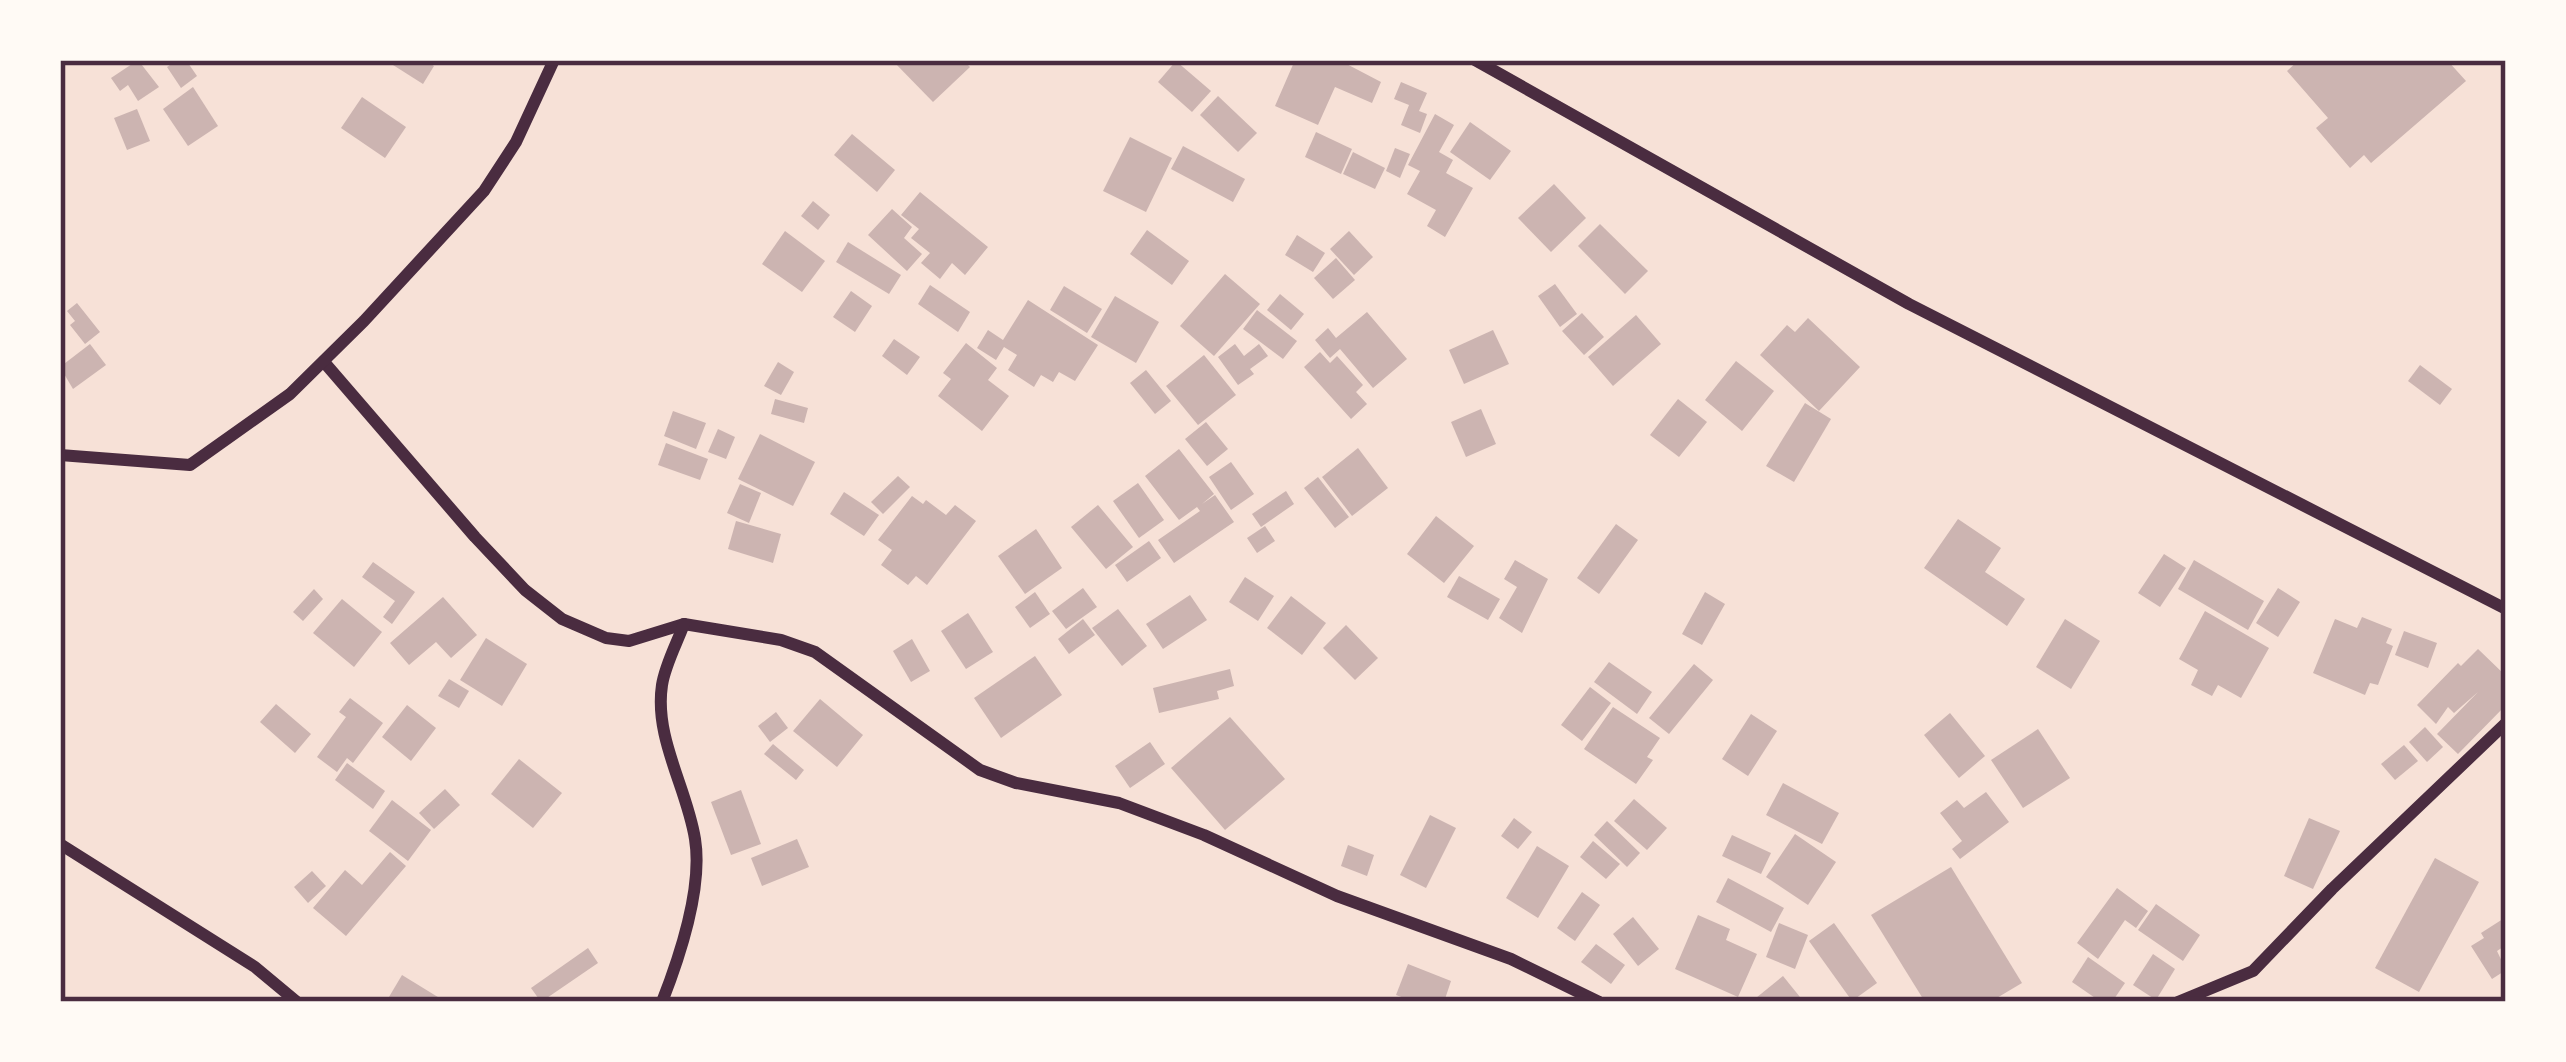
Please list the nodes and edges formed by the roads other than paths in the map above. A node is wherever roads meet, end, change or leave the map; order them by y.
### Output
1 (554, 60) edge
2 (1475, 60) edge
3 (324, 362) junction
4 (60, 455) edge
5 (2506, 609) edge
6 (685, 624) junction
7 (2506, 722) edge
8 (60, 844) edge
9 (297, 1002) edge
10 (662, 1002) edge
11 (1599, 1002) edge
12 (2178, 1002) edge

1 - 3 street
2 - 5 street
3 - 4 street
3 - 6 street
6 - 10 street
6 - 11 street
7 - 12 street
8 - 9 street

